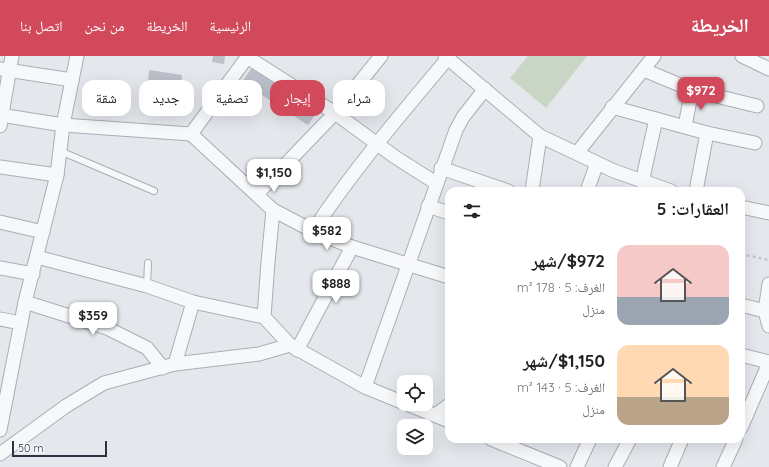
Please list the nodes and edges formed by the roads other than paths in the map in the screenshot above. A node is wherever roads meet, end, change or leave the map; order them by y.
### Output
1 (12, 56) edge
2 (77, 56) edge
3 (248, 56) edge
4 (381, 56) edge
5 (654, 56) edge
6 (742, 56) edge
7 (447, 57) edge
8 (769, 69) edge
9 (5, 70) edge
10 (644, 70) junction
11 (72, 80) junction
12 (362, 80) edge
13 (485, 89) junction
14 (692, 90) junction
15 (757, 106) dead end
16 (612, 107) junction
17 (333, 112) edge
18 (333, 115) edge
19 (339, 116) edge
20 (1, 119) edge
21 (656, 119) junction
22 (63, 125) junction
23 (685, 126) junction
24 (707, 133) junction
25 (190, 134) junction
26 (540, 136) junction
27 (756, 143) dead end
28 (376, 144) junction
29 (60, 151) junction
30 (576, 153) junction
31 (597, 163) junction
32 (0, 167) edge
33 (441, 168) junction
34 (57, 175) junction
35 (642, 182) junction
36 (436, 183) junction
37 (496, 187) edge
38 (533, 187) edge
39 (588, 187) edge
40 (658, 187) edge
41 (697, 187) edge
42 (154, 191) dead end
43 (257, 194) junction
44 (428, 206) junction
45 (745, 208) edge
46 (273, 210) junction
47 (445, 212) edge
48 (769, 213) edge
49 (0, 222) edge
50 (313, 231) junction
51 (43, 232) junction
52 (352, 247) junction
53 (37, 257) junction
54 (148, 263) dead end
55 (408, 264) junction
56 (0, 268) edge
57 (33, 274) junction
58 (445, 276) edge
59 (769, 284) edge
60 (147, 286) junction
61 (25, 302) junction
62 (193, 302) junction
63 (745, 306) edge
64 (765, 311) junction
65 (264, 317) junction
66 (0, 319) edge
67 (21, 323) junction
68 (769, 326) edge
69 (294, 348) junction
70 (745, 355) edge
71 (769, 363) edge
72 (169, 366) junction
73 (6, 368) edge
74 (364, 387) junction
75 (397, 400) edge
76 (445, 408) edge
77 (425, 411) edge
78 (435, 415) junction
79 (445, 419) edge
80 (745, 419) edge
81 (0, 430) edge
82 (502, 443) edge
83 (588, 443) edge
84 (628, 443) edge
85 (680, 443) edge
86 (734, 443) edge
87 (0, 454) edge
88 (560, 467) edge
89 (578, 467) edge
90 (615, 467) edge
91 (670, 467) edge
92 (723, 467) edge

1 - 9 street
2 - 11 street
3 - 17 street
3 - 25 street
4 - 12 street
5 - 10 street
6 - 8 street
7 - 13 street
7 - 28 street
9 - 11 street
9 - 20 street
10 - 14 street
10 - 16 street
11 - 22 street
13 - 26 street
13 - 33 street
14 - 15 street
14 - 23 street
16 - 21 street
16 - 30 street
18 - 43 street
19 - 28 street
20 - 22 street
21 - 23 street
21 - 35 street
22 - 25 street
22 - 29 street
23 - 24 street
24 - 27 street
24 - 41 street
25 - 43 street
26 - 30 street
26 - 38 street
28 - 36 street
28 - 50 street
29 - 34 street
29 - 42 lane
30 - 31 street
31 - 35 street
31 - 39 street
32 - 34 street
33 - 36 street
33 - 37 street
34 - 51 street
35 - 40 street
36 - 44 street
43 - 46 street
44 - 47 street
44 - 55 street
45 - 48 street
46 - 50 street
46 - 65 street
49 - 51 street
50 - 52 street
51 - 53 street
52 - 55 street
52 - 69 street
53 - 57 street
53 - 60 street
54 - 60 lane
55 - 58 street
55 - 74 street
56 - 57 street
57 - 61 street
59 - 64 street
60 - 62 street
61 - 67 street
61 - 72 street
62 - 65 street
62 - 72 street
63 - 64 street
64 - 68 street
65 - 69 street
66 - 67 street
67 - 73 street
69 - 72 street
69 - 74 street
70 - 71 street
71 - 80 street
72 - 87 street
73 - 81 street
74 - 75 street
76 - 78 street
77 - 78 street
78 - 79 street
82 - 88 street
83 - 89 street
84 - 90 street
85 - 91 street
86 - 92 street

